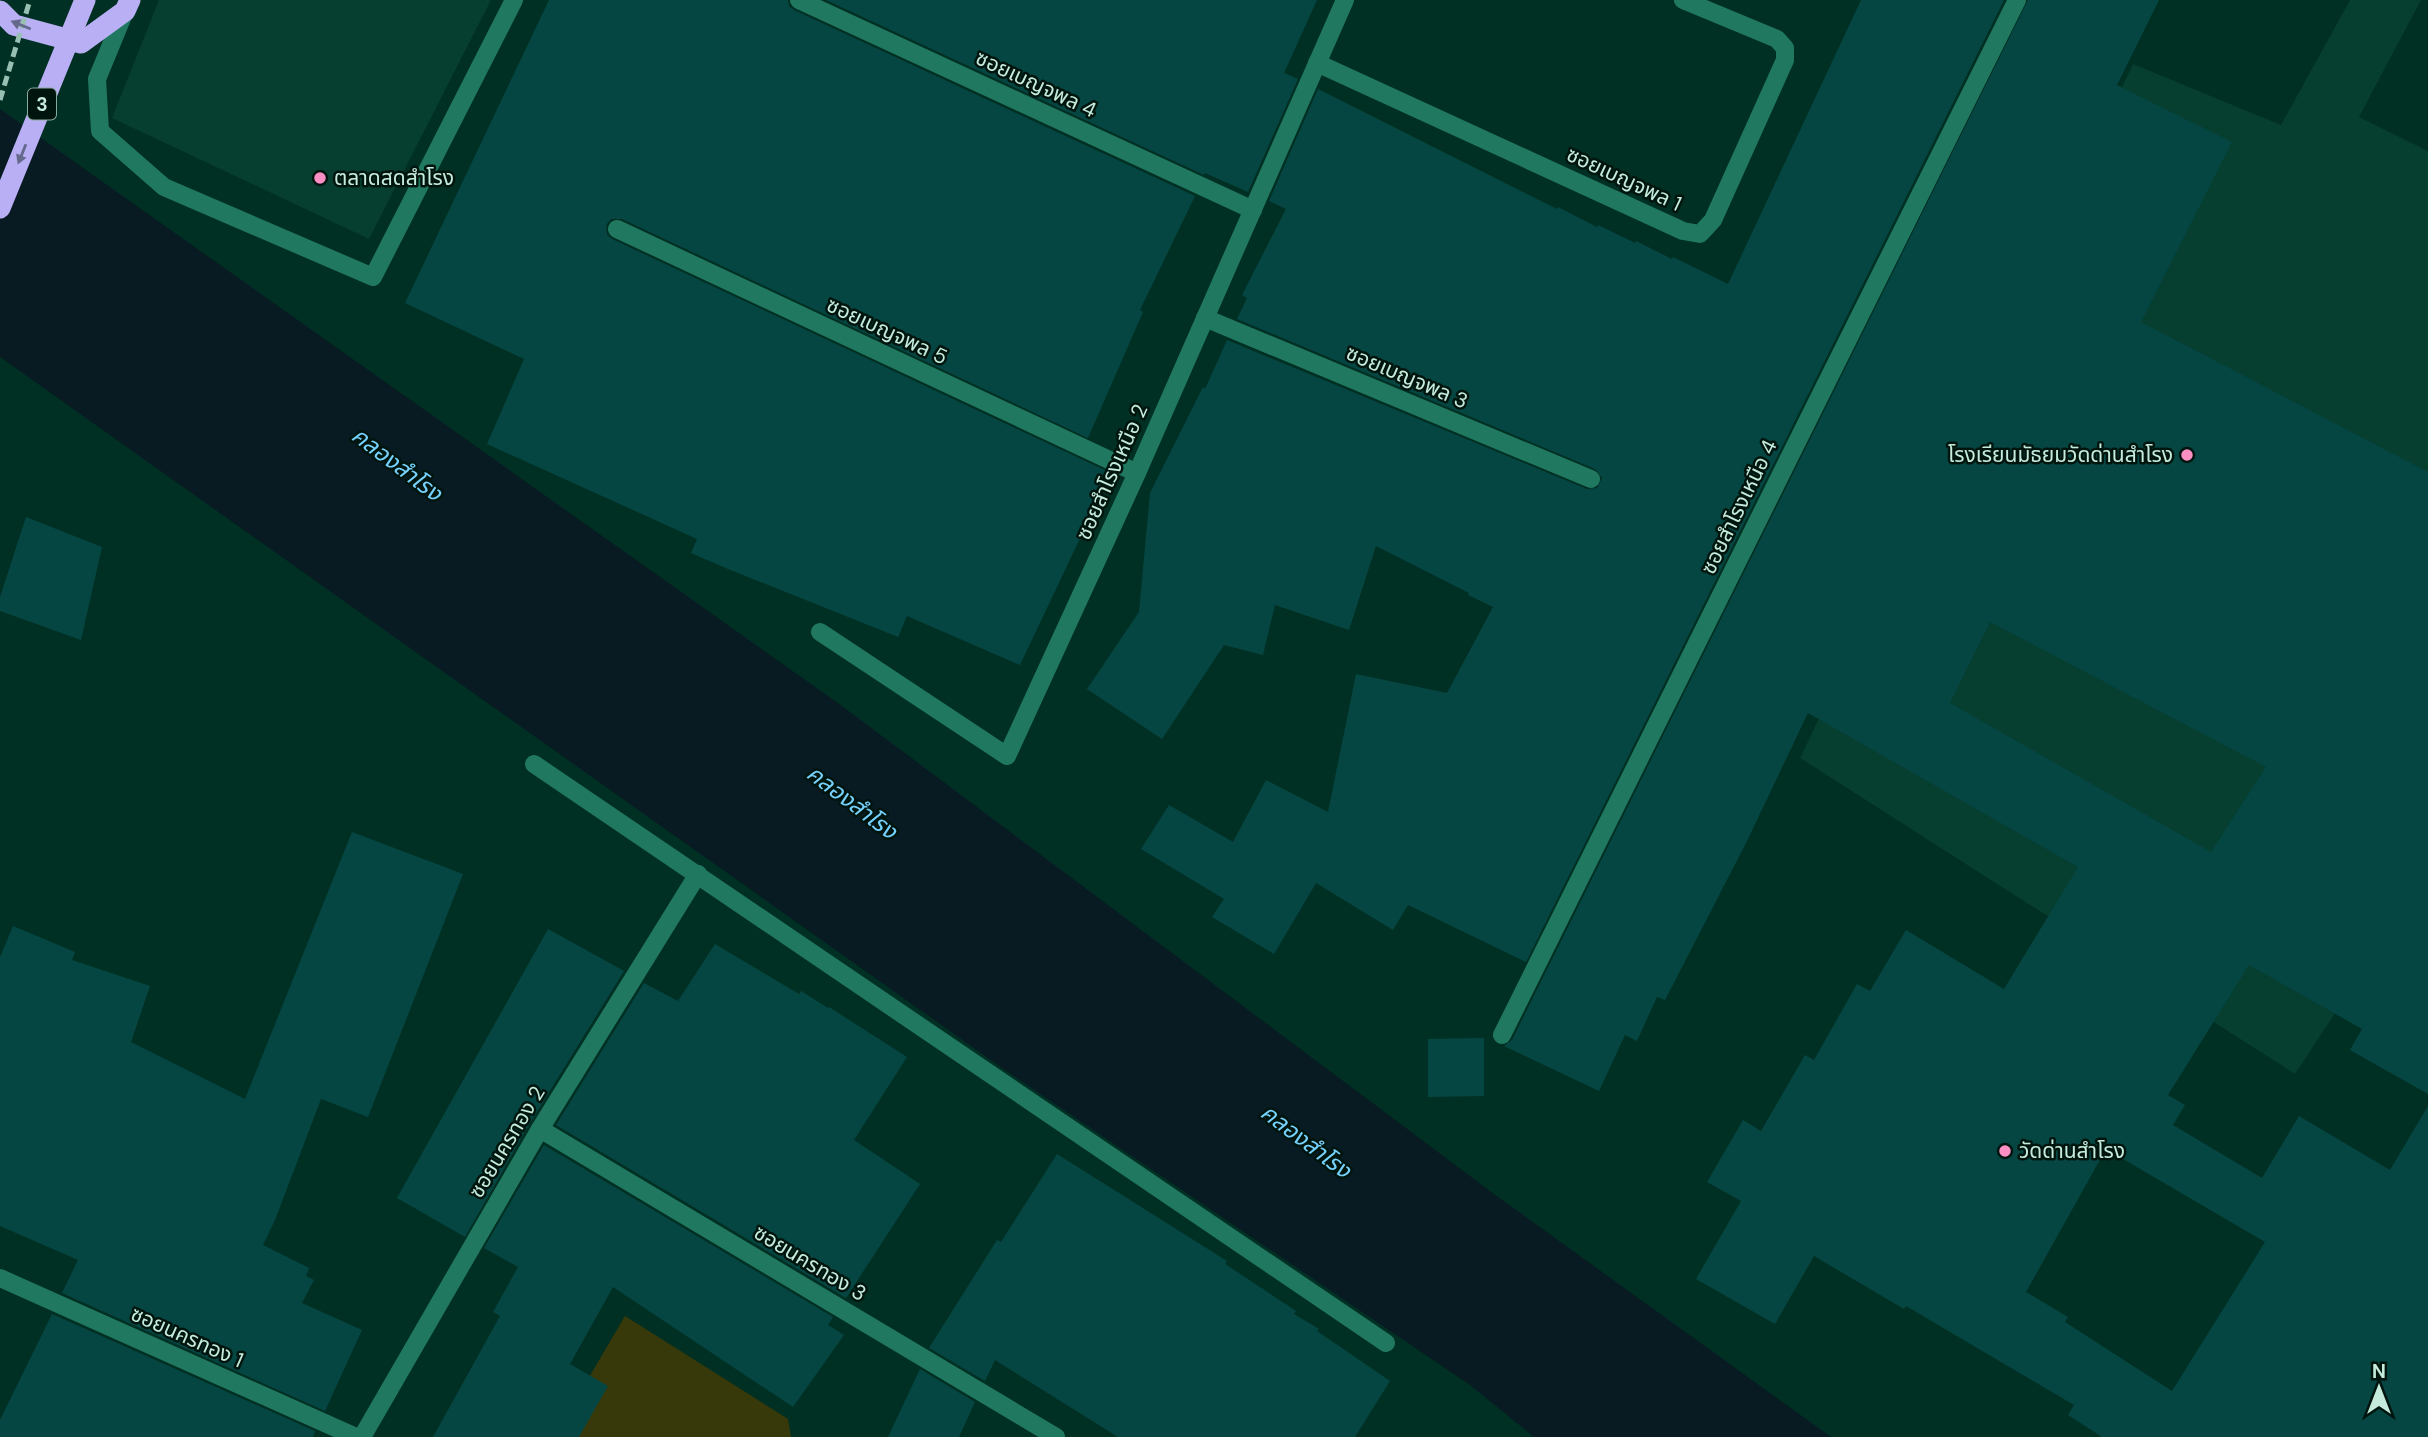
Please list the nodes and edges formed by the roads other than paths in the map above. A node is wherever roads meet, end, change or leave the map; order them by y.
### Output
1 (85, 0) edge
2 (514, 0) edge
3 (799, 0) edge
4 (1345, 0) edge
5 (1683, 0) edge
6 (2017, 0) edge
7 (127, 6) edge
8 (0, 11) edge
9 (1317, 63) junction
10 (0, 208) edge
11 (1253, 210) junction
12 (617, 229) dead end
13 (1205, 318) junction
14 (1137, 473) junction
15 (1591, 479) dead end
16 (820, 632) dead end
17 (534, 764) dead end
18 (698, 874) junction
19 (1502, 1035) dead end
20 (540, 1129) junction
21 (1, 1281) edge
22 (1386, 1343) dead end
23 (356, 1437) edge
24 (362, 1437) edge
25 (1056, 1437) edge

1 -> 10 highway, 3
2 - 7 street
3 - 11 street, ซอยเบญจพล 4
4 - 9 street, ซอยสำโรงเหนือ 2
5 - 9 street, ซอยเบญจพล 1
6 - 19 street, ซอยสำโรงเหนือ 4
7 -> 8 highway
9 - 11 street, ซอยสำโรงเหนือ 2
11 - 13 street, ซอยสำโรงเหนือ 2
12 - 14 street, ซอยเบญจพล 5
13 - 14 street, ซอยสำโรงเหนือ 2
13 - 15 street, ซอยเบญจพล 3
14 - 16 street, ซอยสำโรงเหนือ 2
17 - 18 street
18 - 20 street, ซอยนครทอง 2
18 - 22 street
20 - 24 street, ซอยนครทอง 2
20 - 25 street, ซอยนครทอง 3
21 - 23 street, ซอยนครทอง 1

